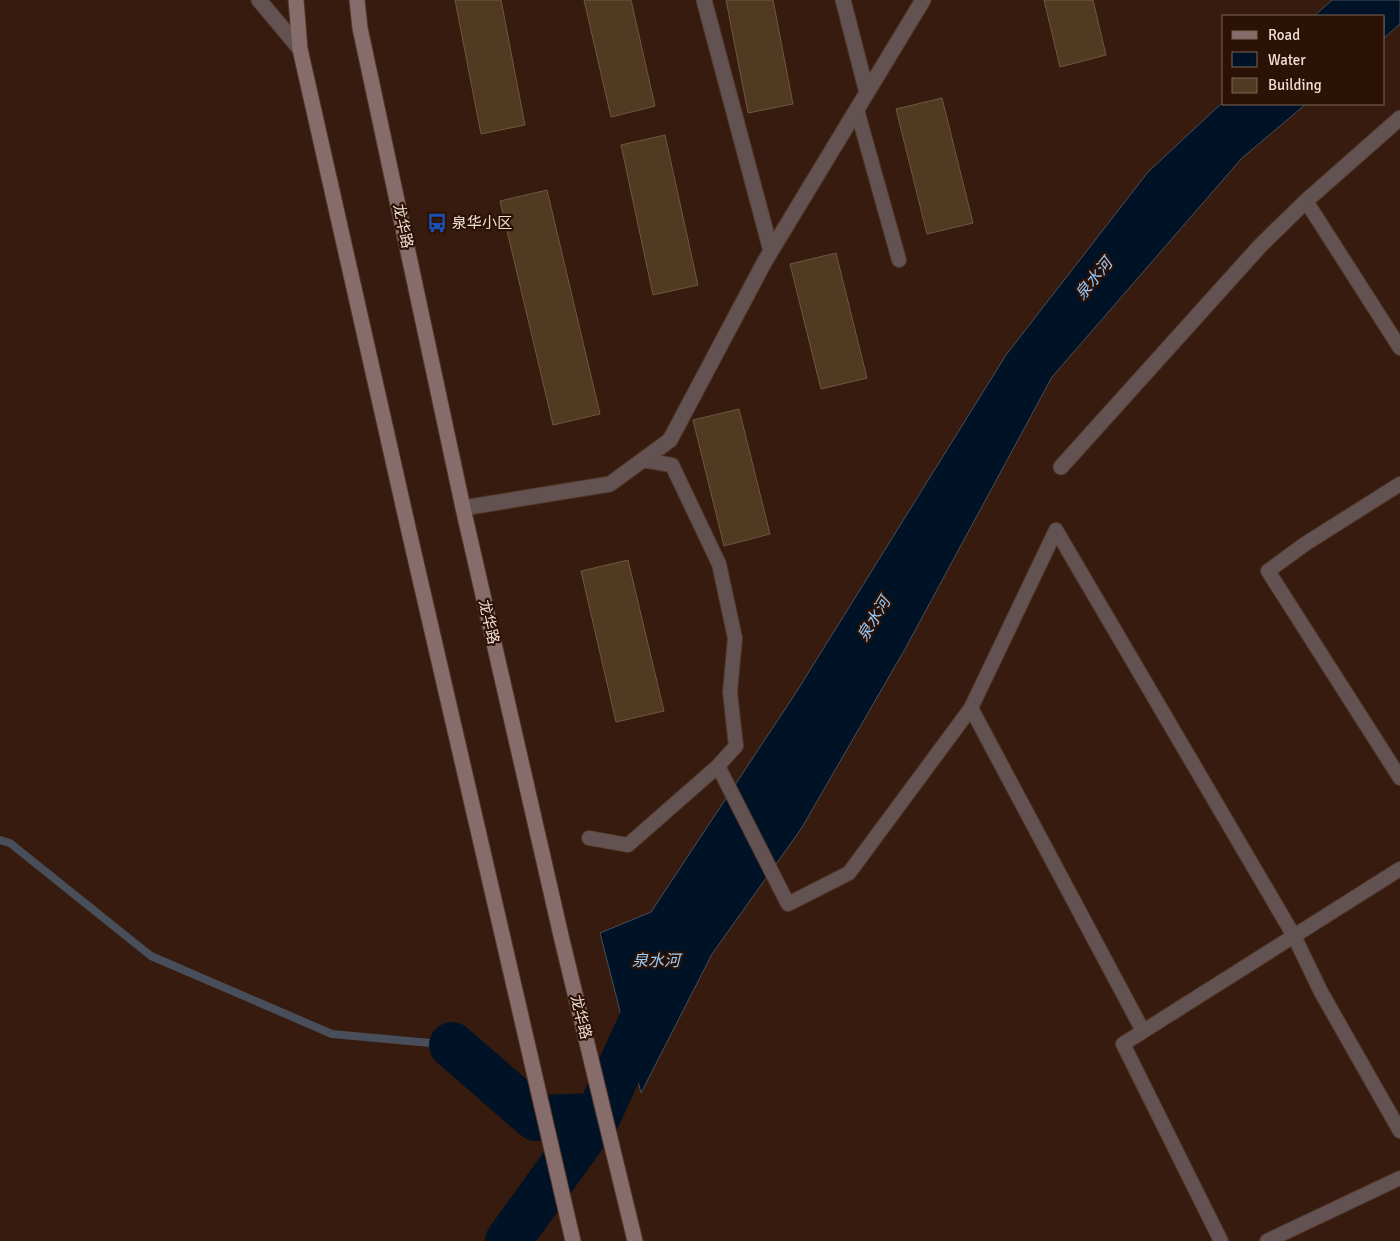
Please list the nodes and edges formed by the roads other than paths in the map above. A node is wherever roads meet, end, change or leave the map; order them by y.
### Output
1 (259, 0) edge
2 (296, 0) edge
3 (357, 0) edge
4 (704, 0) edge
5 (843, 0) edge
6 (923, 0) edge
7 (300, 49) junction
8 (867, 93) junction
9 (857, 110) junction
10 (1400, 118) edge
11 (1306, 201) junction
12 (771, 250) junction
13 (899, 260) dead end
14 (1400, 348) edge
15 (642, 460) junction
16 (1061, 467) dead end
17 (1400, 484) edge
18 (463, 508) junction
19 (972, 708) junction
20 (718, 766) junction
21 (1400, 778) edge
22 (589, 838) dead end
23 (1400, 869) edge
24 (1294, 936) junction
25 (1143, 1031) junction
26 (1400, 1131) edge
27 (1400, 1178) edge
28 (634, 1236) edge
29 (573, 1241) edge
30 (1221, 1241) edge
31 (1267, 1241) edge

1 - 7 street
2 - 7 street
3 - 18 street, 龙华路
4 - 12 street
5 - 8 street
6 - 8 street
7 - 29 street
8 - 9 street
9 - 12 street
9 - 13 lane
10 - 11 street
11 - 14 lane
11 - 16 street
12 - 15 street
15 - 18 street
15 - 20 lane
17 - 21 lane
18 - 28 street, 龙华路
19 - 20 lane
19 - 24 lane
19 - 25 lane
20 - 22 lane
23 - 24 lane
24 - 25 lane
24 - 26 lane
25 - 30 lane
27 - 31 lane

